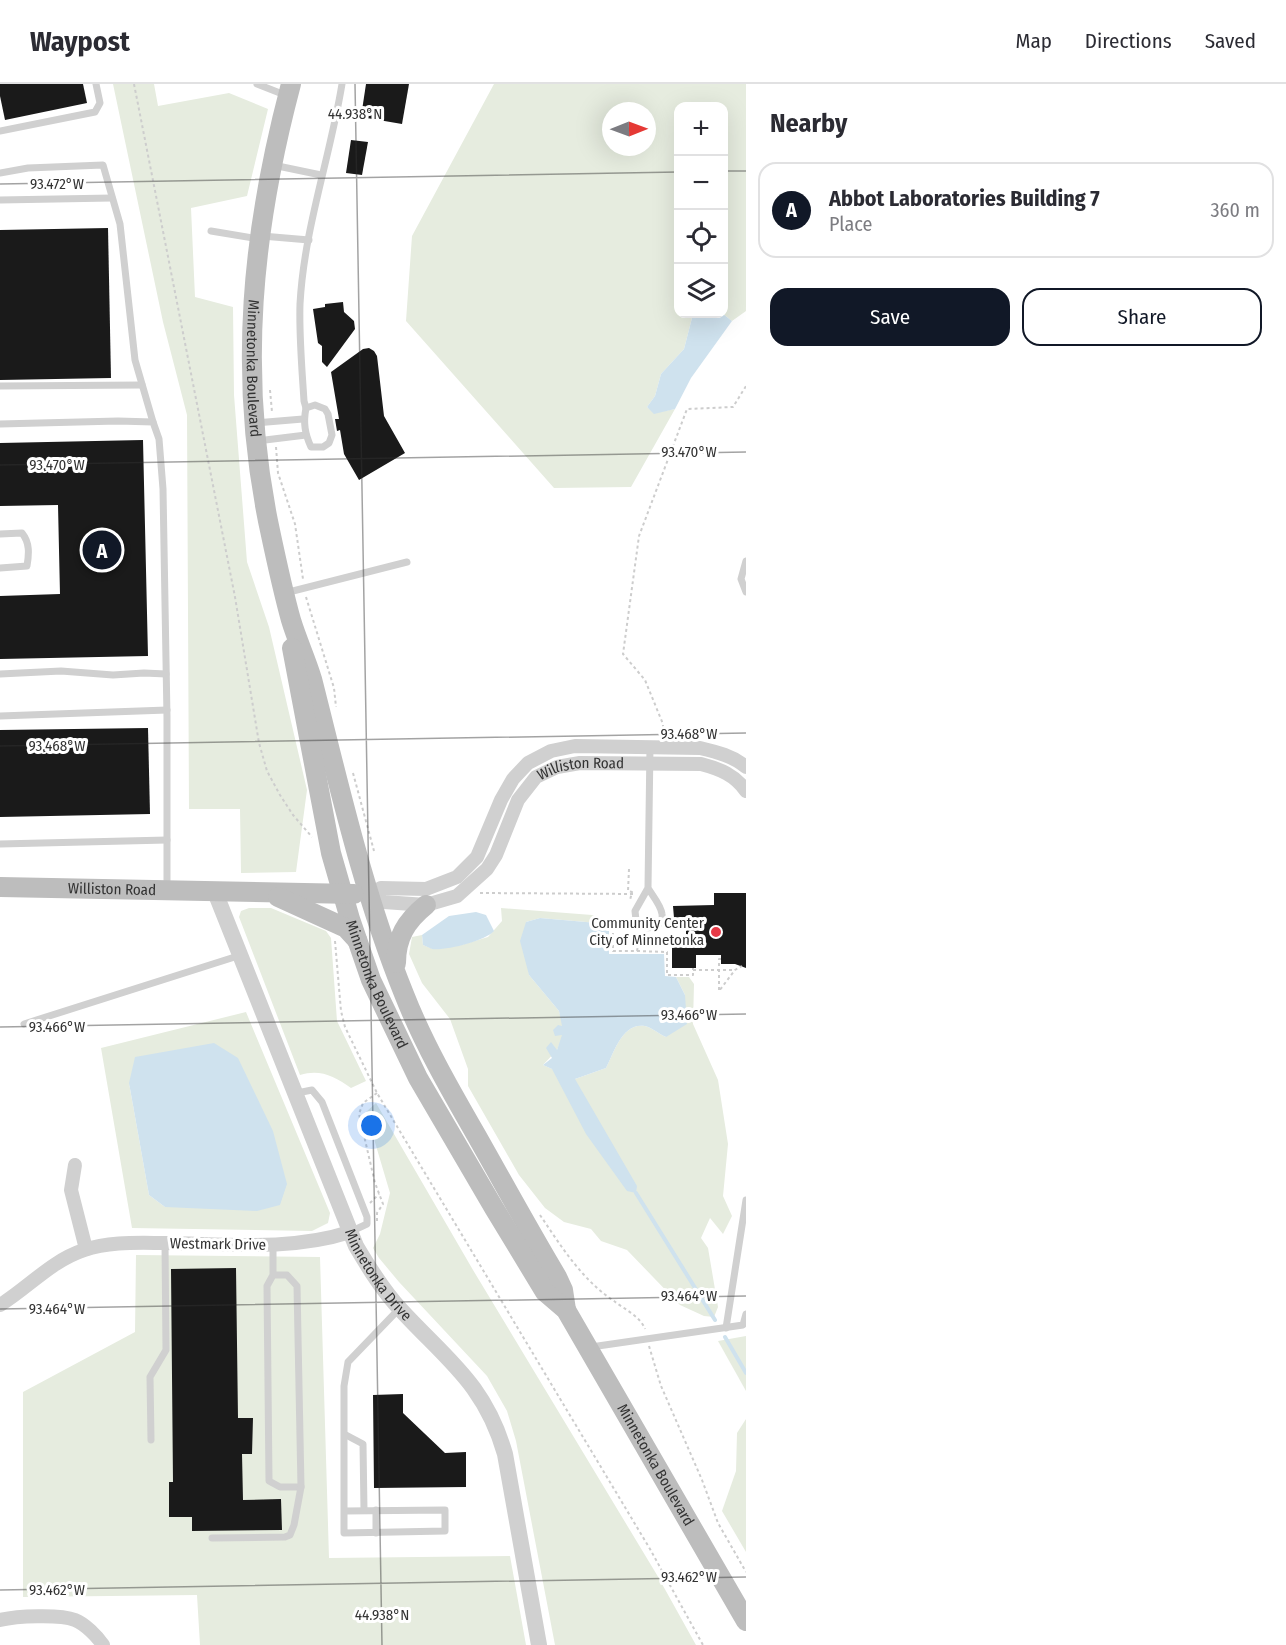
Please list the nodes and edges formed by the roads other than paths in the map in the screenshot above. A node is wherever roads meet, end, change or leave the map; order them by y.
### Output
1 (96, 84) edge
2 (256, 84) edge
3 (342, 84) edge
4 (289, 90) edge
5 (0, 131) edge
6 (271, 165) junction
7 (0, 173) edge
8 (321, 175) junction
9 (112, 198) junction
10 (0, 200) edge
11 (211, 231) dead end
12 (259, 237) junction
13 (309, 240) junction
14 (0, 386) edge
15 (142, 386) junction
16 (306, 408) junction
17 (303, 419) junction
18 (153, 422) junction
19 (0, 424) edge
20 (265, 431) junction
21 (306, 435) junction
22 (0, 534) edge
23 (746, 561) edge
24 (407, 562) dead end
25 (0, 568) edge
26 (746, 592) edge
27 (285, 593) junction
28 (291, 618) junction
29 (0, 674) edge
30 (166, 674) junction
31 (167, 710) junction
32 (0, 716) edge
33 (650, 747) junction
34 (650, 764) junction
35 (746, 767) edge
36 (746, 791) edge
37 (167, 840) junction
38 (0, 844) edge
39 (0, 887) edge
40 (648, 888) junction
41 (166, 890) junction
42 (215, 892) junction
43 (271, 893) junction
44 (343, 894) junction
45 (370, 895) junction
46 (426, 905) junction
47 (357, 940) junction
48 (241, 955) junction
49 (396, 972) junction
50 (24, 1024) dead end
51 (75, 1165) dead end
52 (746, 1200) edge
53 (350, 1232) junction
54 (165, 1243) junction
55 (273, 1244) junction
56 (86, 1249) junction
57 (273, 1275) junction
58 (0, 1305) edge
59 (399, 1309) junction
60 (566, 1310) junction
61 (746, 1314) edge
62 (726, 1328) junction
63 (588, 1347) junction
64 (346, 1435) junction
65 (151, 1440) dead end
66 (300, 1487) junction
67 (345, 1510) junction
68 (364, 1510) junction
69 (376, 1510) junction
70 (376, 1533) junction
71 (212, 1538) dead end
72 (0, 1620) edge
73 (746, 1621) edge
74 (103, 1645) edge
75 (539, 1645) edge

1 - 5 lane
2 - 4 lane
3 - 8 lane
4 - 6 main road, Minnetonka Boulevard
6 - 8 lane
6 - 12 main road, Minnetonka Boulevard
7 - 9 lane
8 - 13 lane
9 - 10 lane
9 - 15 lane
11 - 12 lane
12 - 13 lane
12 - 20 main road, Minnetonka Boulevard
13 - 16 lane
14 - 15 lane
15 - 18 lane
16 - 17 lane
16 - 21 lane
17 - 20 lane
17 - 21 lane
18 - 19 lane
18 - 30 lane
20 - 21 lane
20 - 27 main road, Minnetonka Boulevard
22 - 25 lane
23 - 26 lane
24 - 27 lane
27 - 28 main road, Minnetonka Boulevard
28 - 44 main road, Minnetonka Boulevard
28 - 45 main road, Minnetonka Boulevard
29 - 30 lane
30 - 31 lane
31 - 32 lane
31 - 37 lane
33 - 34 lane
33 - 35 street, Williston Road
33 - 45 street, Williston Road
34 - 36 street, Williston Road
34 - 40 lane
34 - 46 street, Williston Road
37 - 38 lane
37 - 41 lane
39 - 41 main road, Williston Road
40 - 40 lane
41 - 42 main road, Williston Road
42 - 43 main road, Williston Road
42 - 48 street, Minnetonka Drive
43 - 44 main road, Williston Road
43 - 47 main road
44 - 45 main road, Williston Road
44 - 47 main road, Minnetonka Boulevard
45 - 46 street, Williston Road
45 - 49 main road, Minnetonka Boulevard
46 - 49 main road
47 - 60 main road, Minnetonka Boulevard
48 - 50 lane
48 - 53 street, Minnetonka Drive
49 - 60 main road, Minnetonka Boulevard
51 - 56 street
52 - 62 lane
53 - 55 street, Westmark Drive
53 - 59 street, Minnetonka Drive
54 - 55 street, Westmark Drive
54 - 56 street, Westmark Drive
54 - 65 lane
55 - 57 lane
56 - 58 street, Westmark Drive
57 - 66 lane
57 - 66 lane
59 - 64 lane
59 - 75 street, Minnetonka Drive
60 - 63 main road, Minnetonka Boulevard
61 - 62 lane
62 - 63 lane
63 - 73 main road, Minnetonka Boulevard
64 - 67 lane
64 - 68 lane
66 - 71 lane
67 - 68 lane
67 - 70 lane
68 - 69 lane
69 - 70 lane
69 - 70 lane
72 - 74 street

